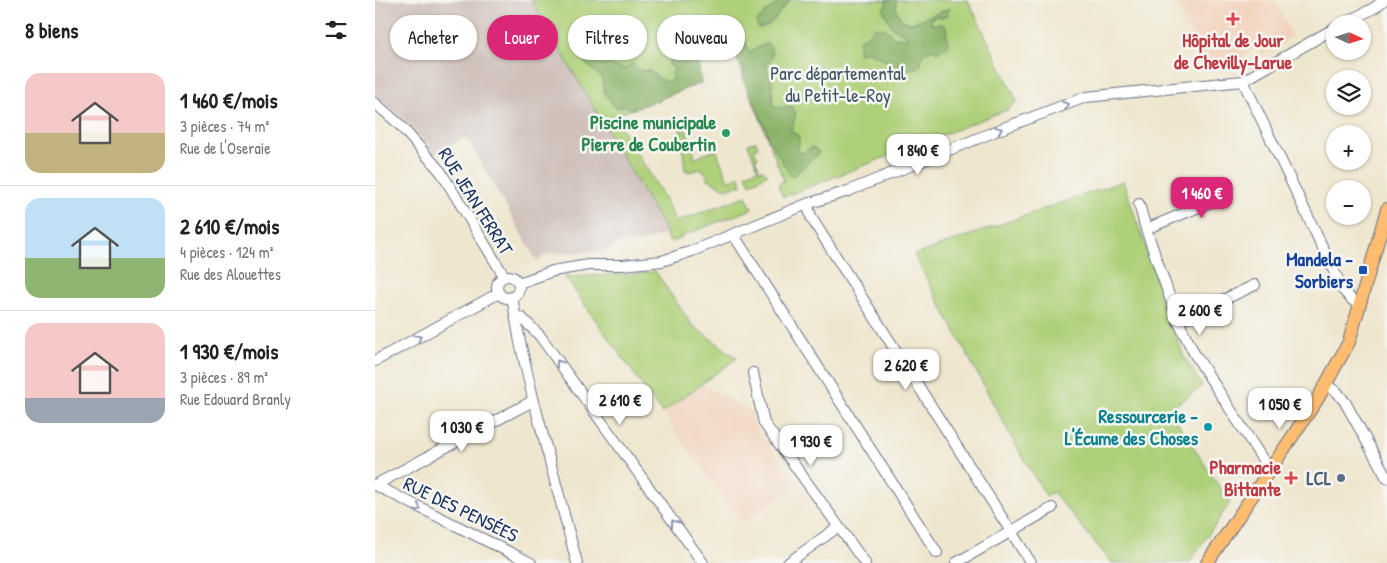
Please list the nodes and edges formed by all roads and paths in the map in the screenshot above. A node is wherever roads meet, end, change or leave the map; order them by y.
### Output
1 (1384, 0) edge
2 (1360, 15) edge
3 (1326, 33) edge
4 (1243, 81) junction
5 (375, 103) edge
6 (1210, 184) dead end
7 (807, 204) junction
8 (1139, 204) dead end
9 (1387, 209) edge
10 (1385, 224) edge
11 (1146, 229) junction
12 (733, 234) junction
13 (504, 276) junction
14 (519, 283) junction
15 (1255, 285) dead end
16 (499, 293) junction
17 (512, 297) junction
18 (1361, 303) junction
19 (515, 317) junction
20 (1178, 321) junction
21 (375, 361) edge
22 (753, 373) dead end
23 (1326, 385) junction
24 (533, 398) junction
25 (1271, 468) junction
26 (1387, 478) edge
27 (375, 485) edge
28 (1053, 508) dead end
29 (838, 527) junction
30 (1010, 531) junction
31 (937, 553) dead end
32 (531, 563) edge
33 (577, 563) edge
34 (703, 563) edge
35 (788, 563) edge
36 (865, 563) edge
37 (956, 563) edge
38 (1031, 563) edge
39 (1207, 563) edge

1 - 2 street
3 - 4 street
7 -> 4 street
4 - 18 street
5 - 13 street, RUE JEAN FERRAT
6 - 11 street
7 - 12 street
7 - 30 street
8 - 11 street
9 - 10 main road
10 - 18 main road
11 - 20 street
12 - 14 street
12 - 31 street
13 - 14 street
13 - 16 street
14 - 17 street
15 - 20 street
16 - 17 street
21 -> 16 street
17 - 19 street
18 - 23 main road
19 - 24 street
34 -> 19 street
20 - 25 street
22 - 29 street
23 - 25 main road
23 - 26 street
24 - 27 street
24 - 33 street
25 - 39 main road
27 -> 32 street, RUE DES PENSÉES
28 - 30 street
29 - 35 street
29 - 36 street
30 - 37 street
30 - 38 street

